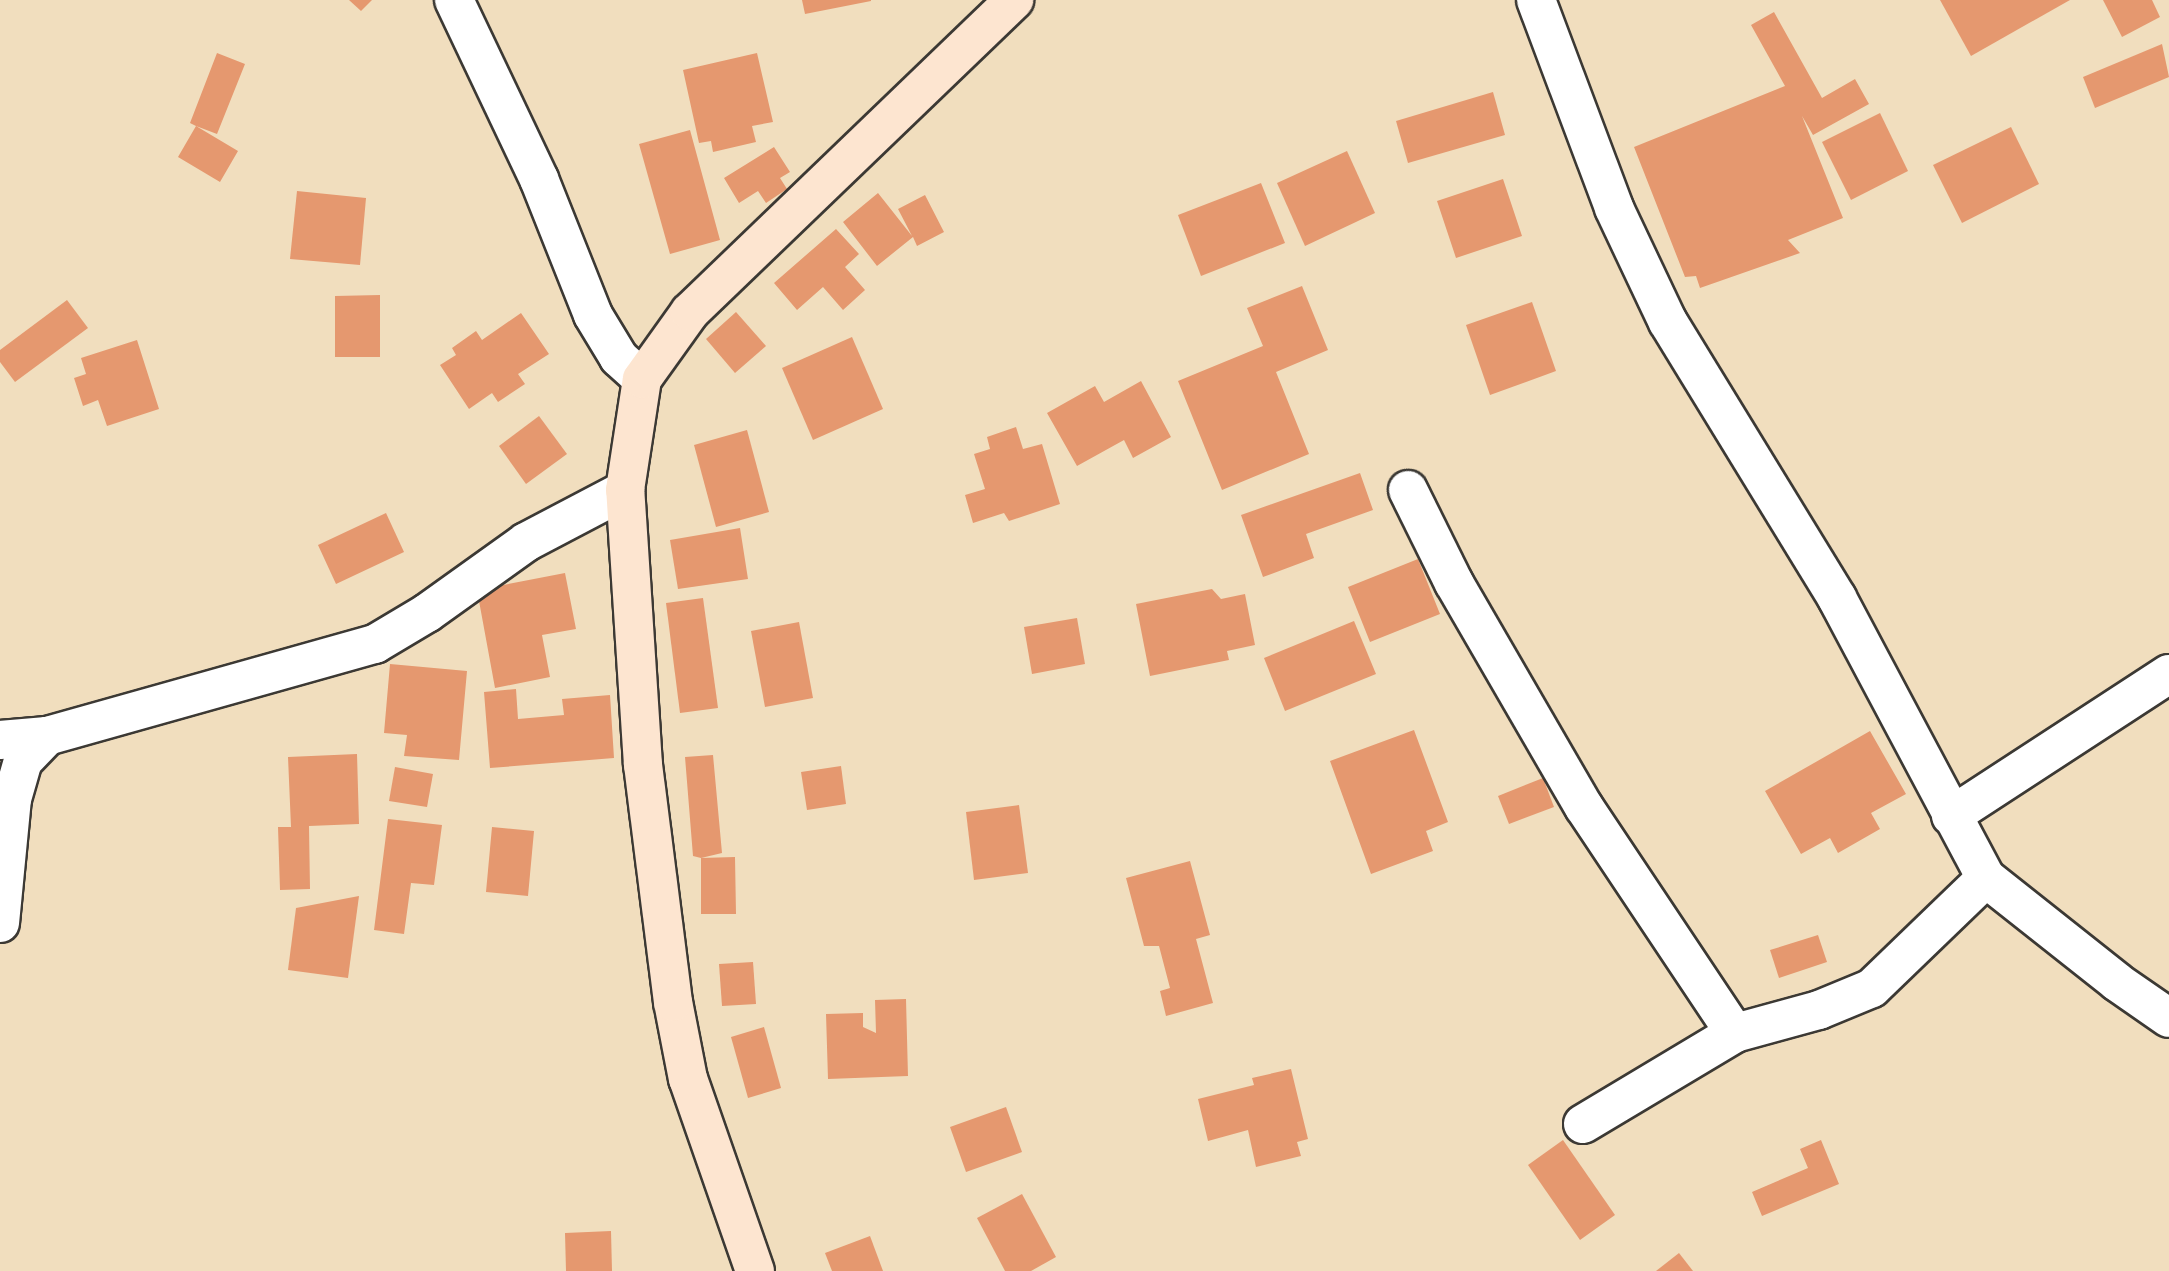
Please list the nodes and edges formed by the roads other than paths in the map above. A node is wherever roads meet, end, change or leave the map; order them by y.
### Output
1 (454, 0) edge
2 (1014, 0) edge
3 (1536, 0) edge
4 (642, 379) junction
5 (625, 490) junction
6 (1408, 490) dead end
7 (2169, 674) edge
8 (47, 736) junction
9 (0, 740) edge
10 (1951, 816) junction
11 (1986, 878) junction
12 (0, 923) edge
13 (2169, 1018) edge
14 (1735, 1033) junction
15 (1583, 1124) dead end
16 (755, 1271) edge

1 - 4 street
2 - 4 street
3 - 10 street
4 - 5 street
5 - 8 street
5 - 16 street
6 - 14 street
7 - 10 street
8 - 9 street
8 - 12 street
10 - 11 street
11 - 13 street
11 - 14 street
14 - 15 street

